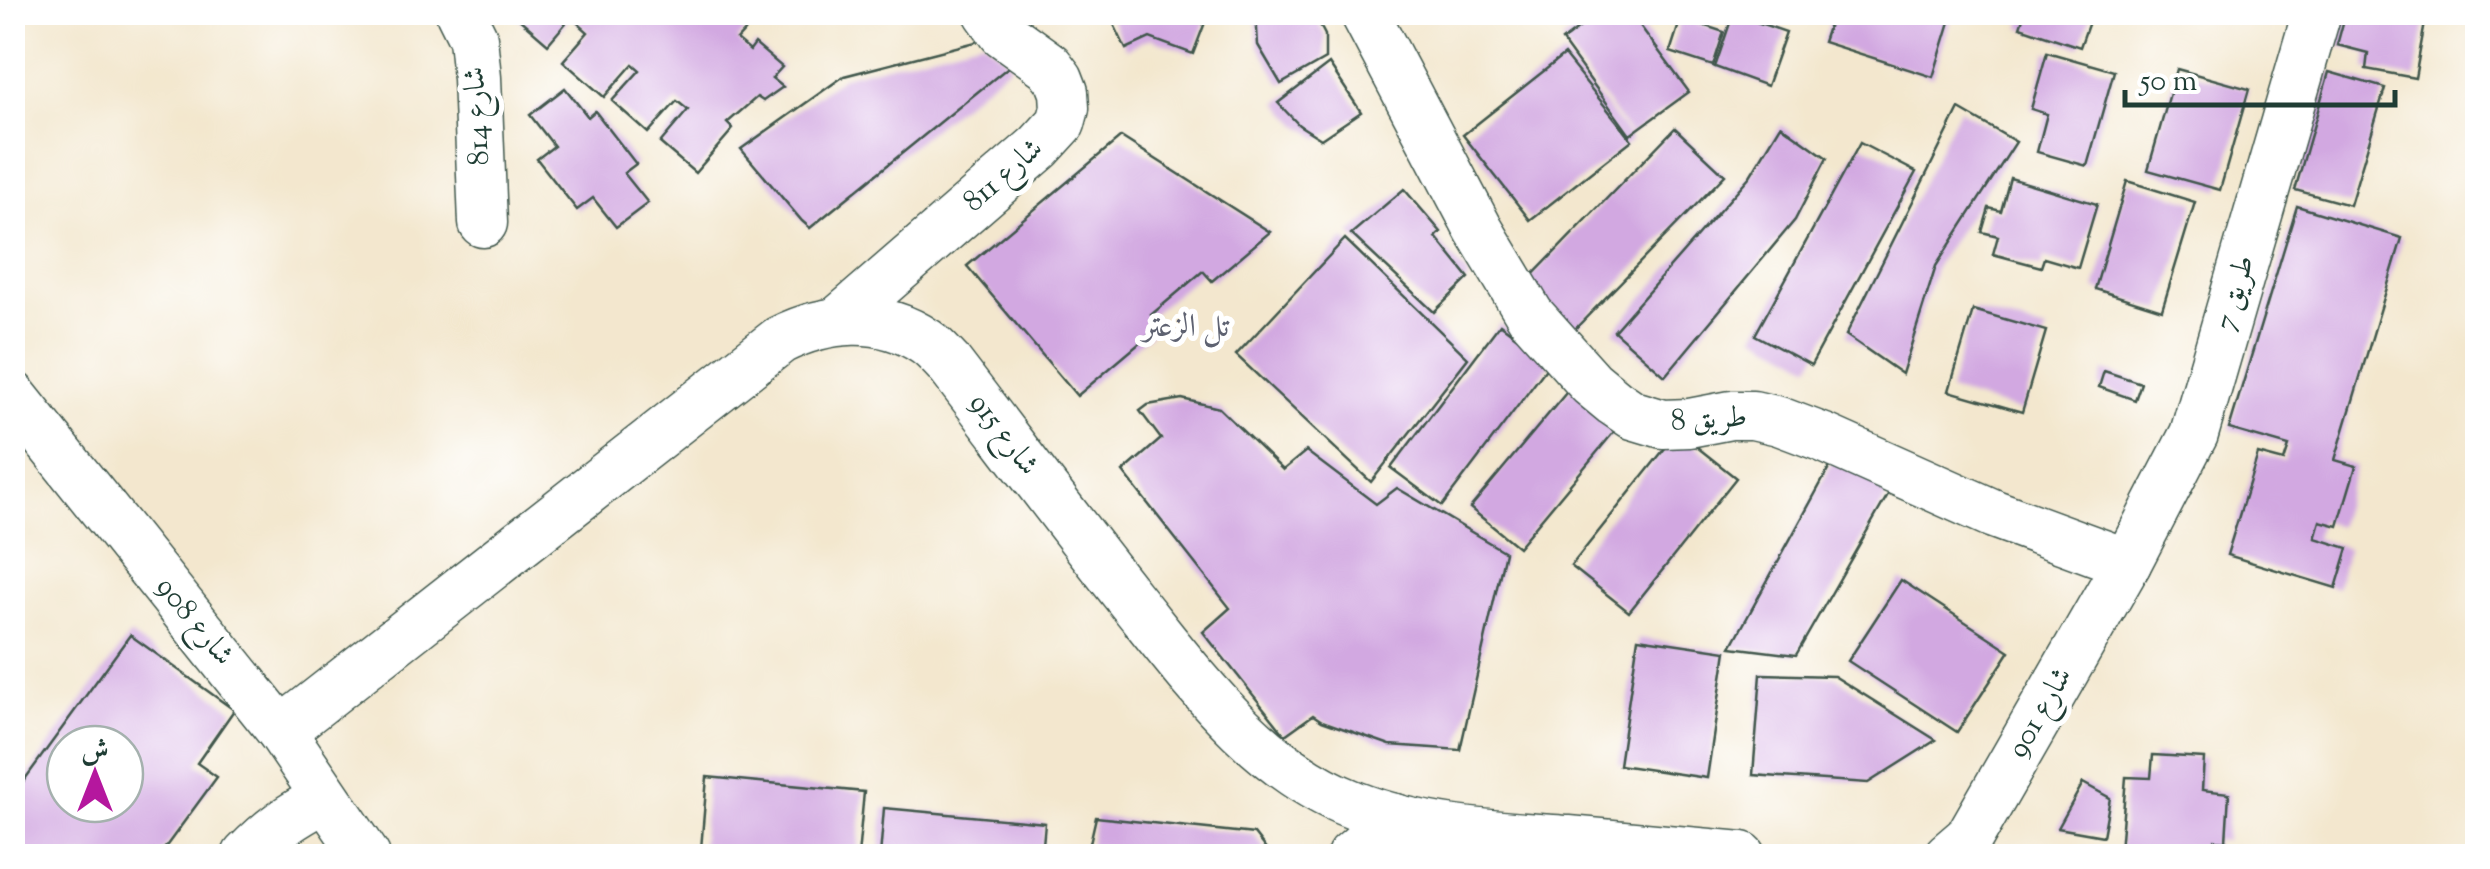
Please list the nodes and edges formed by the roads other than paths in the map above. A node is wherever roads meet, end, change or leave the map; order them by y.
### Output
1 (460, 12) edge
2 (988, 12) edge
3 (1364, 12) edge
4 (2318, 12) edge
5 (482, 222) dead end
6 (838, 320) junction
7 (12, 394) edge
8 (2128, 564) junction
9 (281, 731) junction
10 (325, 798) junction
11 (1395, 818) junction
12 (246, 856) edge
13 (366, 856) edge
14 (1351, 856) edge
15 (1742, 856) edge
16 (1948, 856) edge

1 - 5 street, شارع 814
2 - 6 street, شارع 811
3 - 8 street, طريق 8
4 - 8 street, 7 طريق
6 - 9 street, شارع 915
6 - 11 street, شارع 915
7 - 9 street, شارع 908
8 - 16 street, شارع 901
9 - 10 street, شارع 908
10 - 12 street
10 - 13 street, شارع 908
11 - 14 street
11 - 15 street, شارع 915

